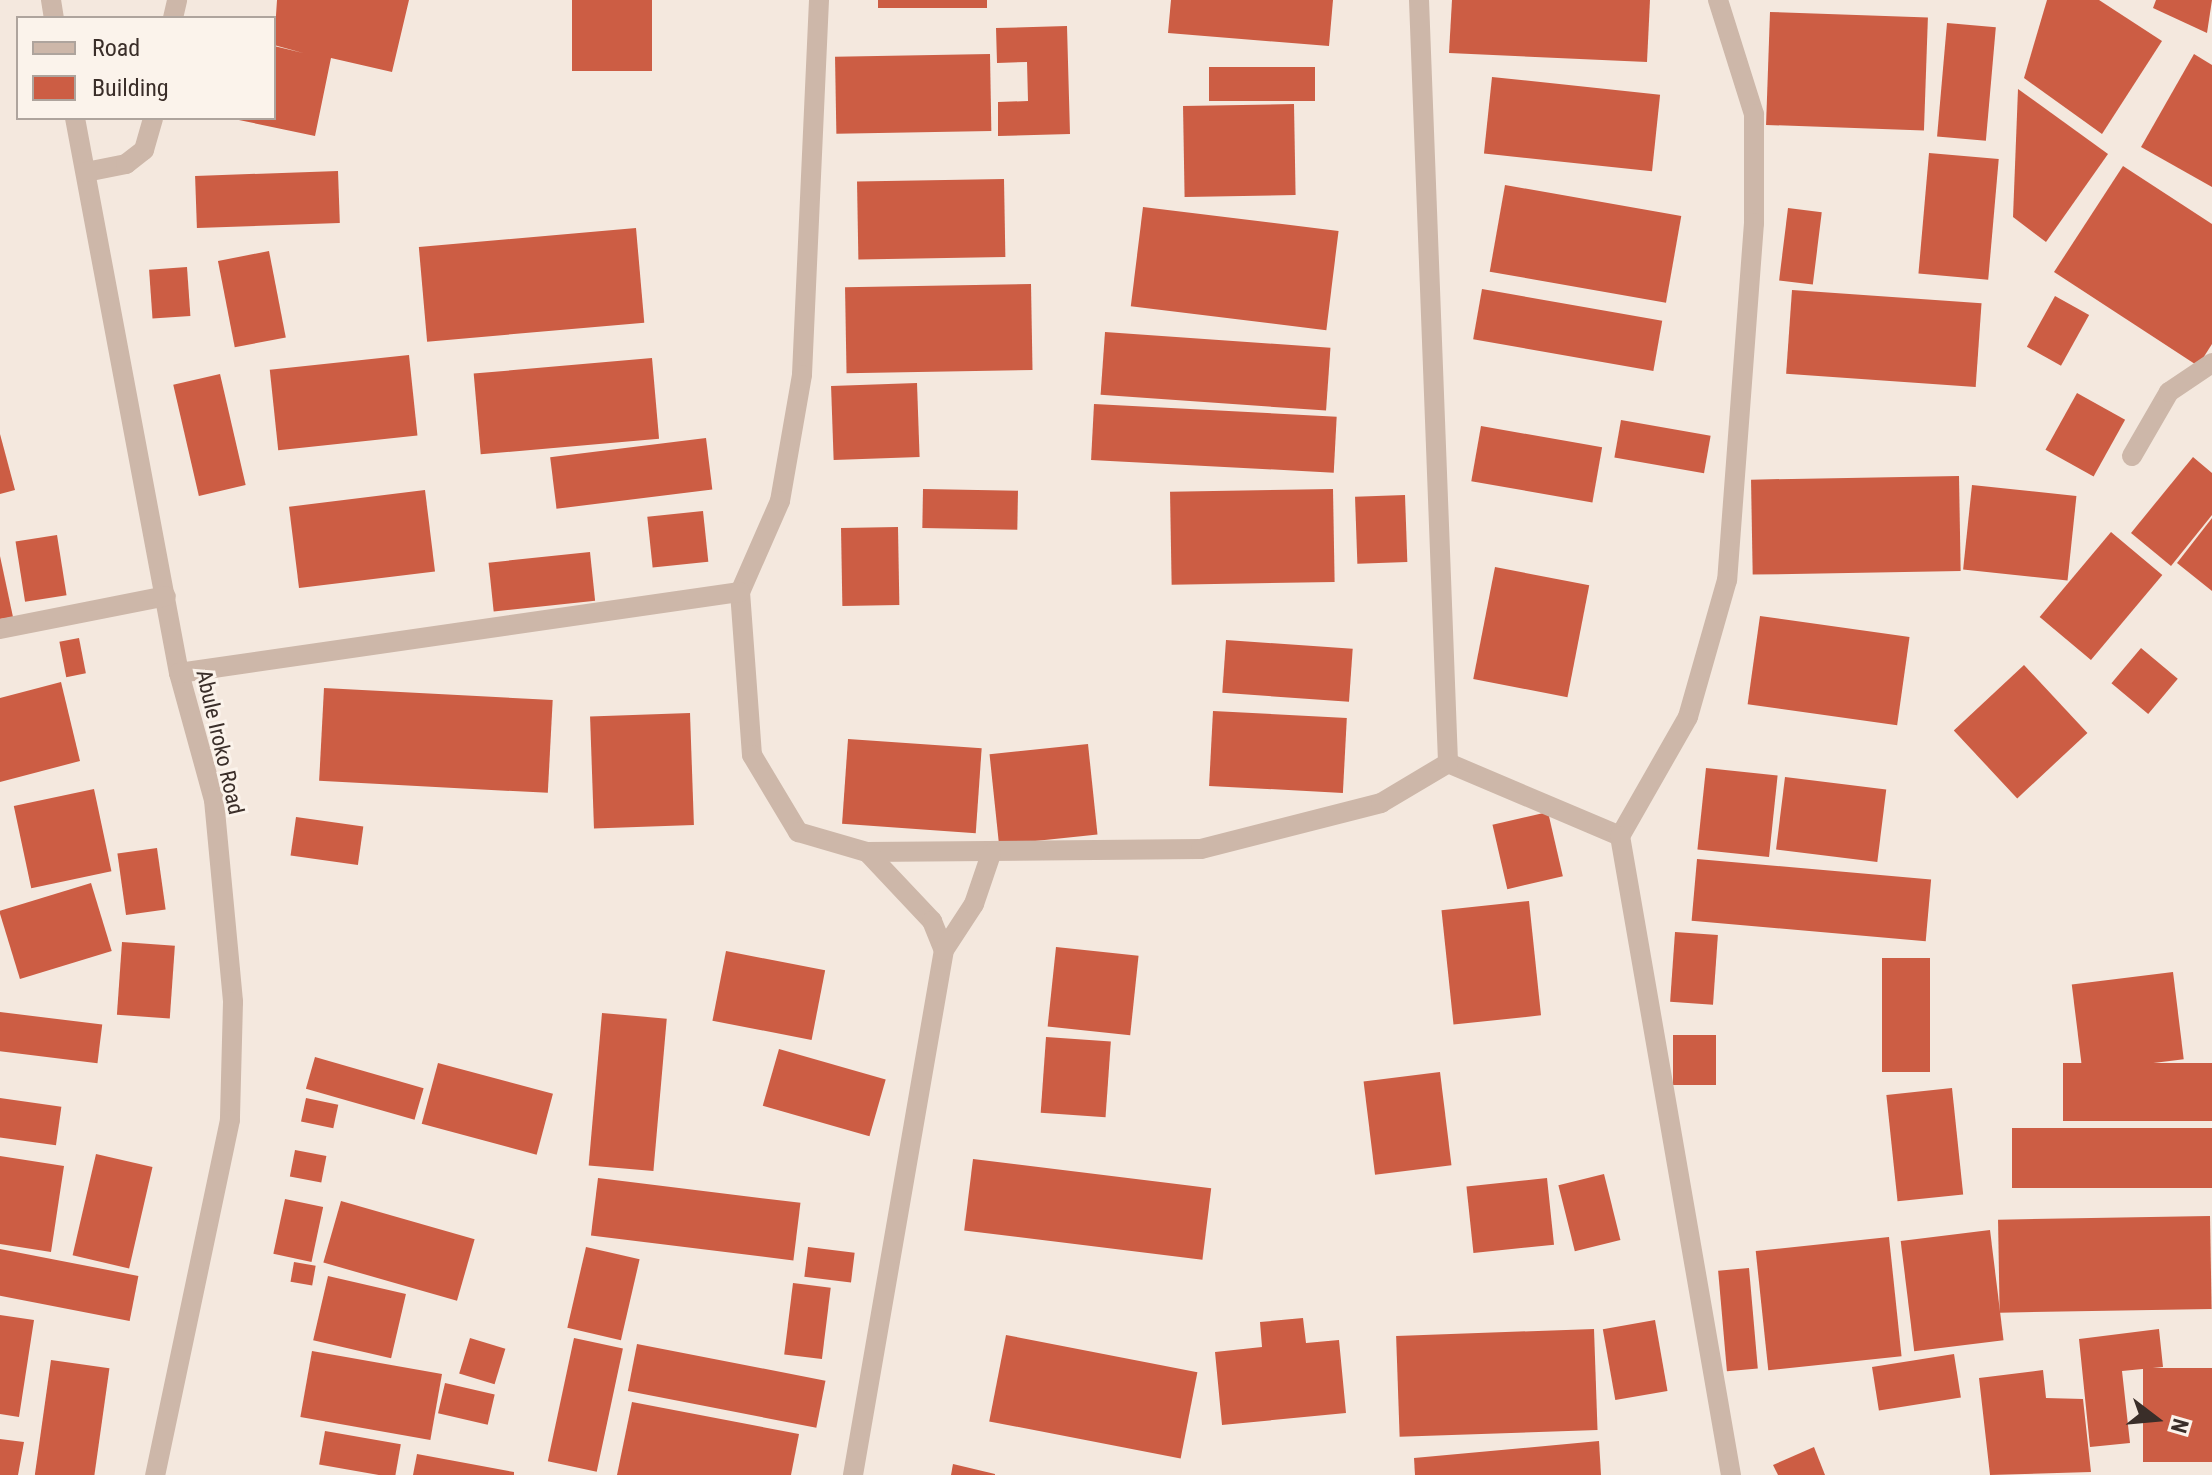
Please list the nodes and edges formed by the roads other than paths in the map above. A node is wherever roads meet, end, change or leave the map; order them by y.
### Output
1 (819, 0) edge
2 (1419, 0) edge
3 (1718, 0) edge
4 (75, 120) edge
5 (152, 120) edge
6 (86, 172) junction
7 (2212, 363) edge
8 (2132, 456) dead end
9 (740, 592) junction
10 (166, 596) junction
11 (0, 629) edge
12 (179, 673) junction
13 (1448, 763) junction
14 (1620, 836) junction
15 (867, 852) junction
16 (991, 854) junction
17 (944, 950) junction
18 (155, 1475) edge
19 (853, 1475) edge
20 (1731, 1475) edge

1 - 9 street
2 - 13 street
3 - 14 street
4 - 6 street, Abule Iroko Road
5 - 6 street
6 - 10 street, Abule Iroko Road
7 - 8 street
9 - 12 street
9 - 15 street
10 - 11 street
10 - 12 street, Abule Iroko Road
12 - 18 street, Abule Iroko Road
13 - 14 street
13 - 16 street
14 - 20 street
15 - 16 street
15 - 17 street
16 - 17 street
17 - 19 street

